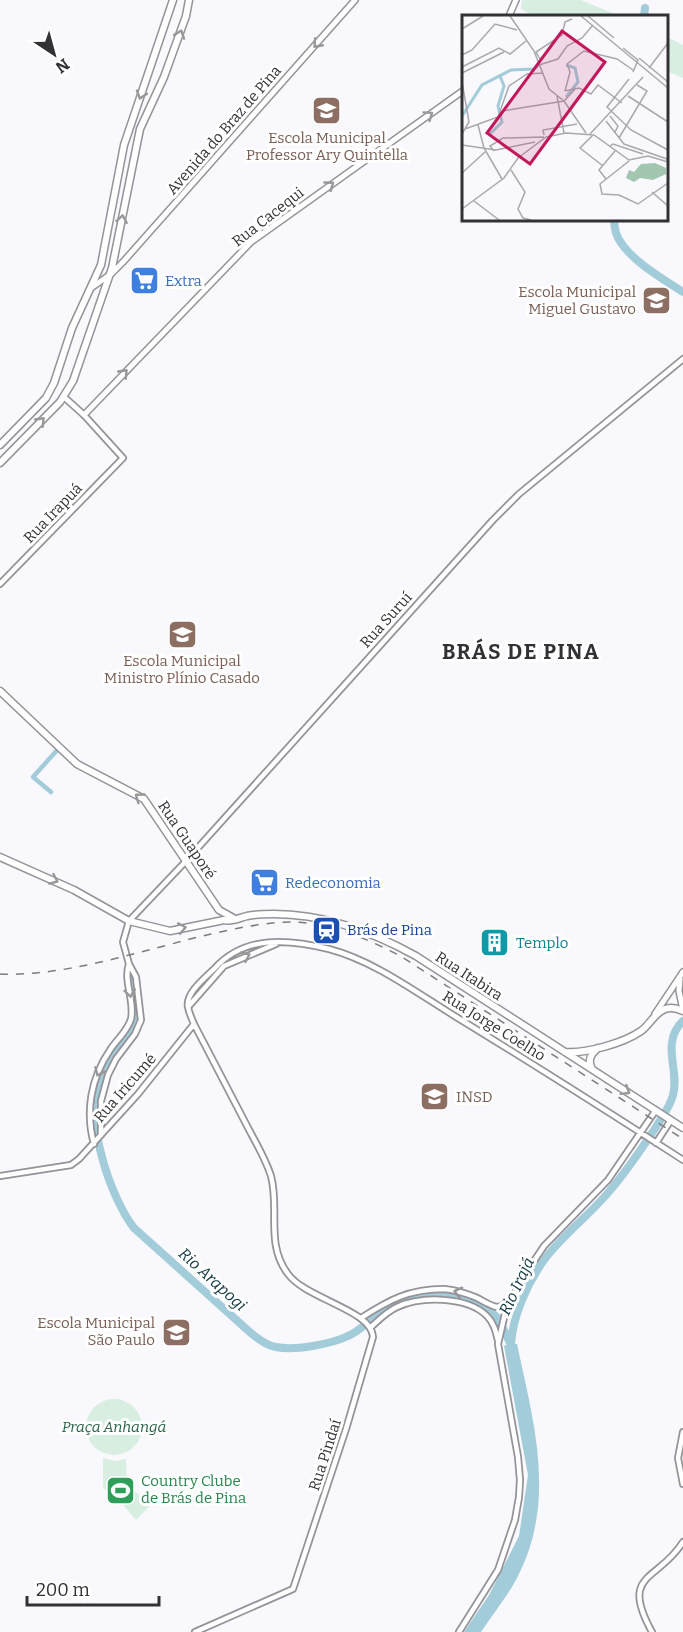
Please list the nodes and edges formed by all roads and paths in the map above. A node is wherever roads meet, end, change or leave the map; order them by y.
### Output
1 (173, 0) edge
2 (189, 0) edge
3 (355, 0) edge
4 (516, 0) edge
5 (509, 15) edge
6 (462, 91) edge
7 (109, 275) junction
8 (91, 288) junction
9 (683, 359) edge
10 (64, 397) junction
11 (84, 415) junction
12 (0, 445) edge
13 (0, 463) edge
14 (0, 584) edge
15 (0, 691) edge
16 (0, 857) edge
17 (186, 861) junction
18 (219, 910) junction
19 (236, 919) junction
20 (129, 921) junction
21 (216, 922) junction
22 (279, 943) junction
23 (129, 964) junction
24 (683, 972) edge
25 (188, 1007) junction
26 (683, 1010) edge
27 (654, 1016) junction
28 (194, 1024) junction
29 (599, 1047) junction
30 (561, 1051) junction
31 (593, 1071) junction
32 (657, 1111) junction
33 (669, 1119) junction
34 (683, 1128) edge
35 (642, 1135) junction
36 (97, 1139) junction
37 (654, 1142) junction
38 (683, 1160) edge
39 (0, 1176) edge
40 (511, 1299) junction
41 (363, 1320) junction
42 (370, 1326) junction
43 (498, 1344) junction
44 (683, 1432) edge
45 (683, 1484) edge
46 (683, 1542) edge
47 (195, 1632) edge
48 (459, 1632) edge
49 (652, 1632) edge

1 -> 8 main road
7 -> 2 main road
3 -> 7 main road, Avenida do Braz de Pina
4 - 5 main road
11 -> 6 main road, Rua Cacequi
7 - 8 main road, Avenida do Braz de Pina
7 - 10 main road, Avenida do Braz de Pina
8 - 12 main road, Avenida do Braz de Pina
9 - 17 street, Rua Suruí
10 - 11 main road
13 -> 10 main road, Avenida do Braz de Pina
11 - 14 street, Rua Irapuá
17 -> 15 main road, Rua Guaporé
16 -> 20 main road, Rua Itabira
17 - 18 main road, Rua Guaporé
17 - 20 street, Rua Suruí
18 - 19 main road, Rua Guaporé
18 - 21 main road
19 - 21 main road, Rua Itabira
19 - 30 main road, Rua Itabira
20 -> 21 main road, Rua Itabira
20 - 23 street
25 -> 22 street
22 - 25 street, Rua Jorge Coelho
22 - 35 street, Rua Jorge Coelho
23 -> 36 street
23 - 36 street
24 - 26 main road
24 - 27 main road
25 - 28 street
26 - 27 main road
27 - 29 main road
28 - 36 street, Rua Iricumé
28 - 41 street
29 - 30 main road
29 - 31 main road
30 - 31 main road, Rua Itabira
31 -> 32 main road, Rua Itabira
32 - 33 main road, Rua Itabira
32 - 35 street
33 - 34 main road, Rua Itabira
33 - 37 street
35 - 37 street, Rua Jorge Coelho
35 - 40 street
36 - 39 street, Rua Iricumé
37 - 38 street, Rua Jorge Coelho
40 -> 41 street
40 - 43 street
41 - 42 street
42 - 43 street
42 - 47 street, Rua Pindaí
43 - 48 street
44 - 45 street
46 - 49 street

